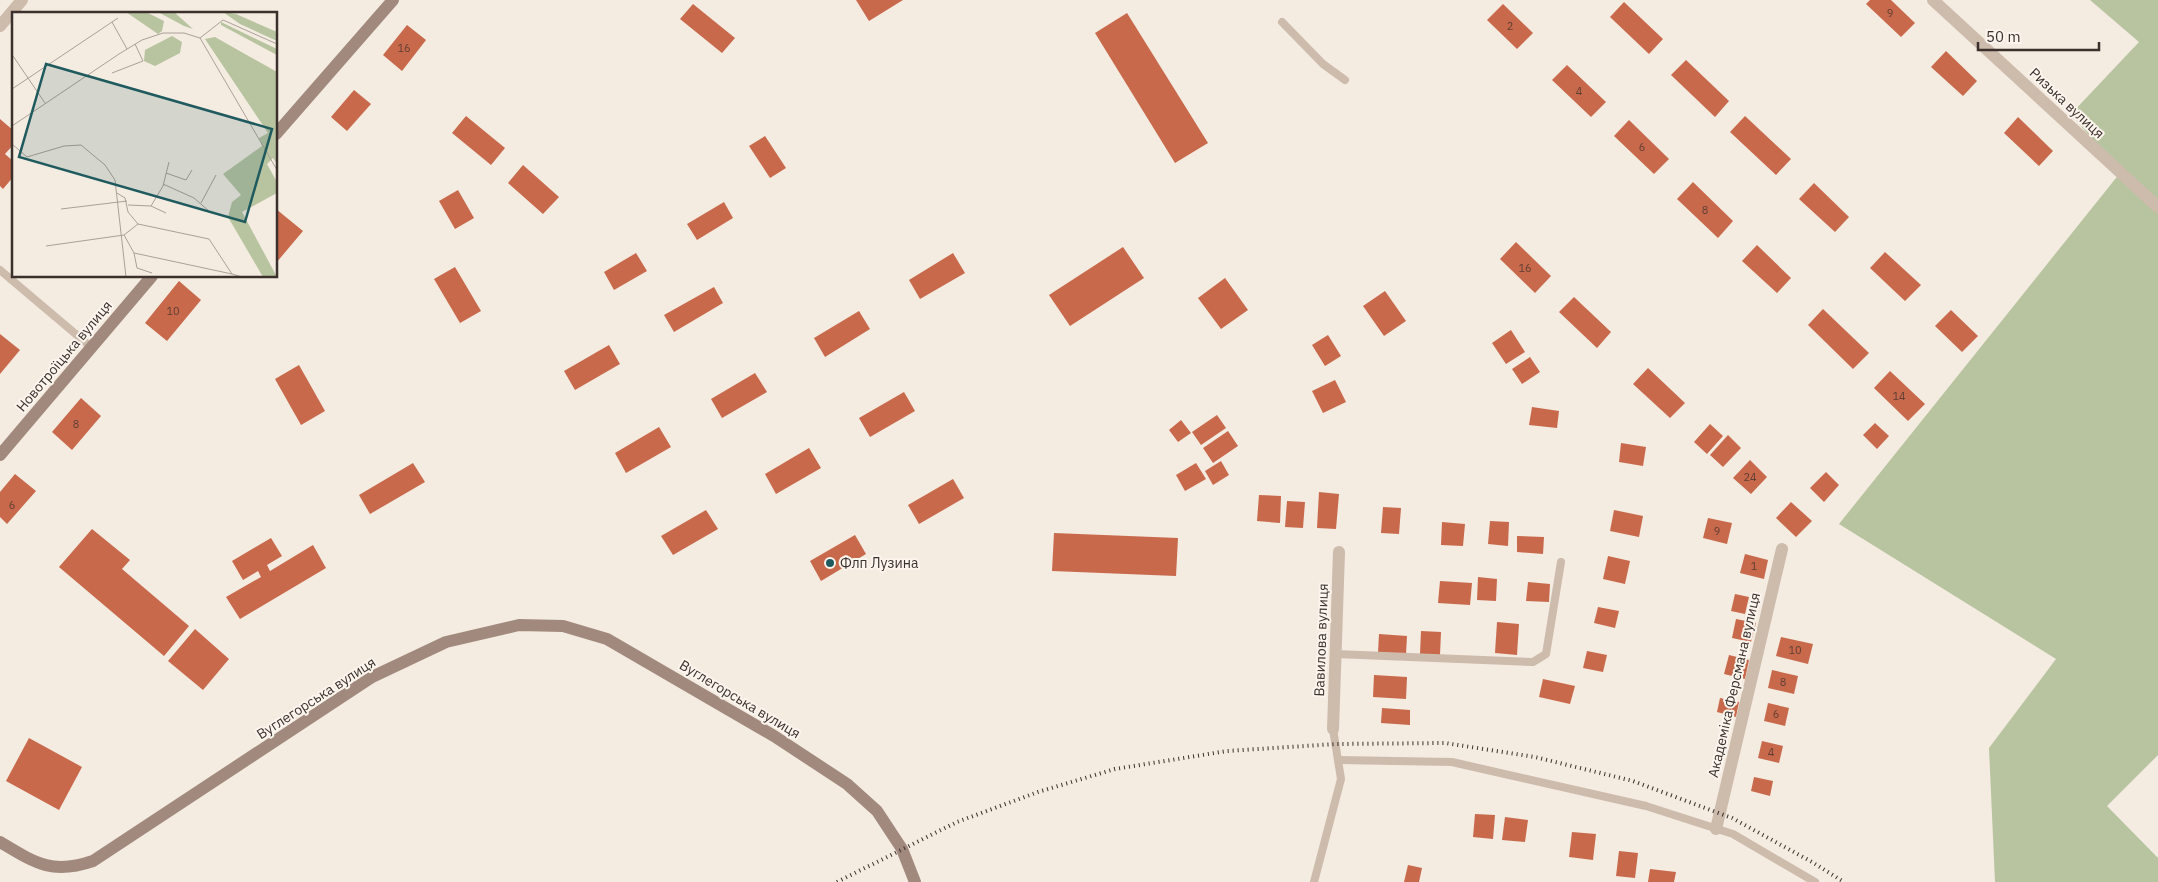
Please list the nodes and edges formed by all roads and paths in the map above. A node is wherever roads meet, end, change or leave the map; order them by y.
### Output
1 (22, 0) edge
2 (393, 0) edge
3 (1933, 0) edge
4 (1282, 22) dead end
5 (0, 26) edge
6 (1345, 80) dead end
7 (278, 132) edge
8 (2158, 207) edge
9 (0, 270) edge
10 (150, 278) edge
11 (91, 347) junction
12 (0, 455) edge
13 (1782, 549) dead end
14 (1339, 552) dead end
15 (1561, 562) dead end
16 (1336, 654) junction
17 (1333, 729) joint
18 (1338, 760) junction
19 (1716, 829) junction
20 (0, 842) edge
21 (915, 882) edge
22 (1314, 882) edge
23 (1815, 882) edge

1 - 5 street
2 - 7 main road
3 - 8 street, Ризька вулиця
4 - 6 lane
9 - 11 lane
10 - 11 main road, Новотроїцька вулиця
11 - 12 main road, Новотроїцька вулиця
13 - 19 street, Академіка Ферсмана вулиця
14 - 16 street, Вавилова вулиця
15 - 16 lane
16 - 17 street, Вавилова вулиця
17 - 18 lane
18 - 19 lane
18 - 22 lane
19 - 23 lane
20 - 21 main road, Вуглегорська вулиця

